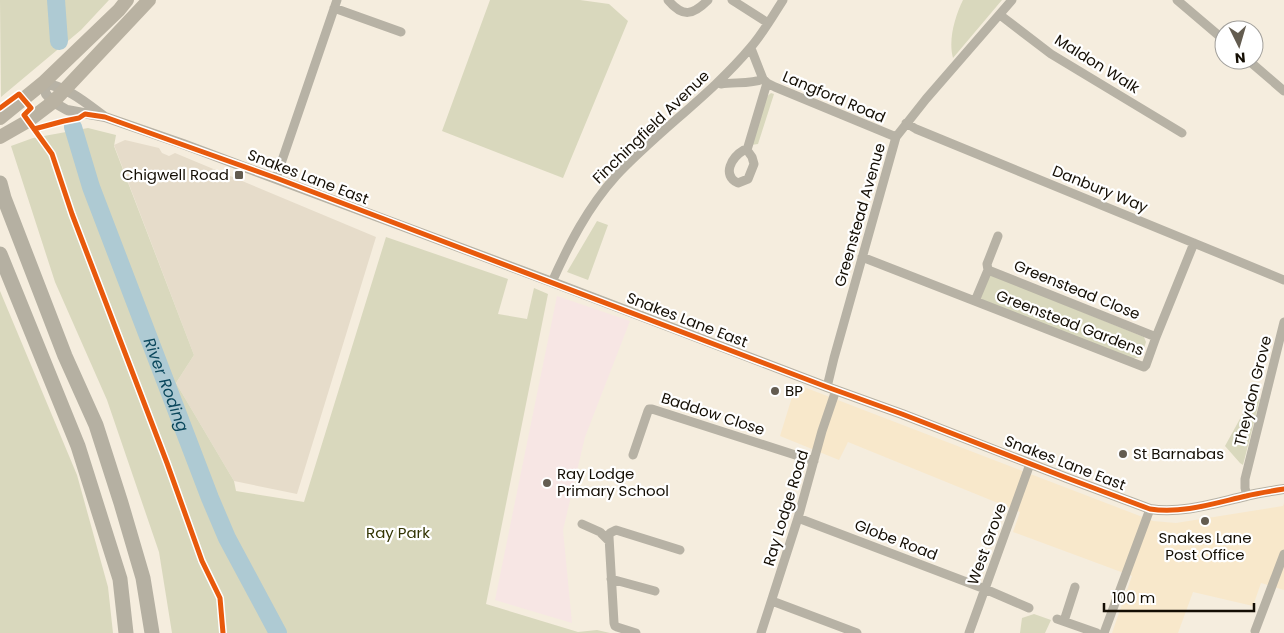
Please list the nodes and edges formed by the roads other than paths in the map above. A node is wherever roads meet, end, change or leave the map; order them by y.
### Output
1 (127, 0) edge
2 (149, 0) edge
3 (668, 0) edge
4 (708, 0) edge
5 (732, 0) edge
6 (783, 0) edge
7 (1012, 0) edge
8 (1177, 0) edge
9 (336, 4) edge
10 (1000, 14) junction
11 (768, 23) junction
12 (1214, 31) edge
13 (401, 32) dead end
14 (750, 49) junction
15 (1260, 70) edge
16 (718, 81) junction
17 (765, 81) junction
18 (44, 83) junction
19 (65, 90) junction
20 (1284, 91) edge
21 (53, 102) junction
22 (105, 117) junction
23 (0, 118) edge
24 (906, 123) junction
25 (1182, 133) dead end
26 (0, 137) edge
27 (896, 137) junction
28 (747, 150) dead end
29 (276, 178) junction
30 (2, 190) edge
31 (998, 236) dead end
32 (1194, 243) junction
33 (0, 254) edge
34 (862, 257) junction
35 (988, 270) junction
36 (1284, 280) edge
37 (552, 282) junction
38 (975, 301) junction
39 (1284, 322) edge
40 (1156, 337) junction
41 (832, 389) junction
42 (633, 455) dead end
43 (814, 461) junction
44 (1030, 464) junction
45 (1284, 489) edge
46 (1247, 496) junction
47 (1150, 509) junction
48 (798, 518) junction
49 (582, 524) dead end
50 (609, 539) junction
51 (680, 550) dead end
52 (1284, 554) edge
53 (611, 579) junction
54 (1075, 587) dead end
55 (985, 589) junction
56 (655, 591) dead end
57 (772, 601) junction
58 (1029, 608) dead end
59 (1254, 632) dead end
60 (126, 633) edge
61 (152, 633) edge
62 (636, 633) edge
63 (761, 633) edge
64 (856, 633) edge
65 (969, 633) edge
66 (1097, 633) edge
67 (1104, 633) edge

1 - 18 main road
2 - 19 main road
3 - 4 street
5 - 11 street
6 - 11 street, Finchingfield Avenue
7 - 10 street, Greenstead Avenue
8 - 12 street
9 - 13 street
9 - 29 street
10 - 24 street, Greenstead Avenue
10 - 25 street, Maldon Walk
11 - 14 street, Finchingfield Avenue
14 - 16 street, Finchingfield Avenue
14 - 17 street, Langford Road
15 - 20 street
16 - 17 street, Langford Road
16 - 37 street, Finchingfield Avenue
17 - 27 street, Langford Road
17 - 28 street
18 - 19 street
18 - 21 street
18 - 23 main road
19 - 21 main road
19 - 22 street, Snakes Lane East
21 - 22 street, Snakes Lane East
21 - 26 main road
22 - 29 street, Snakes Lane East
24 - 27 street, Greenstead Avenue
24 - 32 street, Danbury Way
27 - 34 street, Greenstead Avenue
29 - 37 street, Snakes Lane East
30 - 61 highway
31 - 35 street
32 - 36 street, Danbury Way
32 - 40 street, Greenstead Gardens
33 - 60 highway
34 - 38 street, Greenstead Gardens
34 - 41 street, Greenstead Avenue
35 - 38 street
35 - 40 street, Greenstead Close
37 - 41 street, Snakes Lane East
38 - 40 street, Greenstead Gardens
39 - 46 street, Theydon Grove
41 - 43 street, Ray Lodge Road
41 - 44 street, Snakes Lane East
42 - 43 street, Baddow Close
43 - 48 street, Ray Lodge Road
44 - 47 street, Snakes Lane East
44 - 55 street, West Grove
45 - 46 street, Snakes Lane East
46 - 47 street, Snakes Lane East
47 - 67 street
48 - 55 street, Globe Road
48 - 57 street, Ray Lodge Road
49 - 50 street
50 - 51 street
50 - 53 street
52 - 59 street
53 - 56 street
53 - 62 street
54 - 66 street
55 - 58 street, Globe Road
55 - 65 street, West Grove
57 - 63 street, Ray Lodge Road
57 - 64 street

